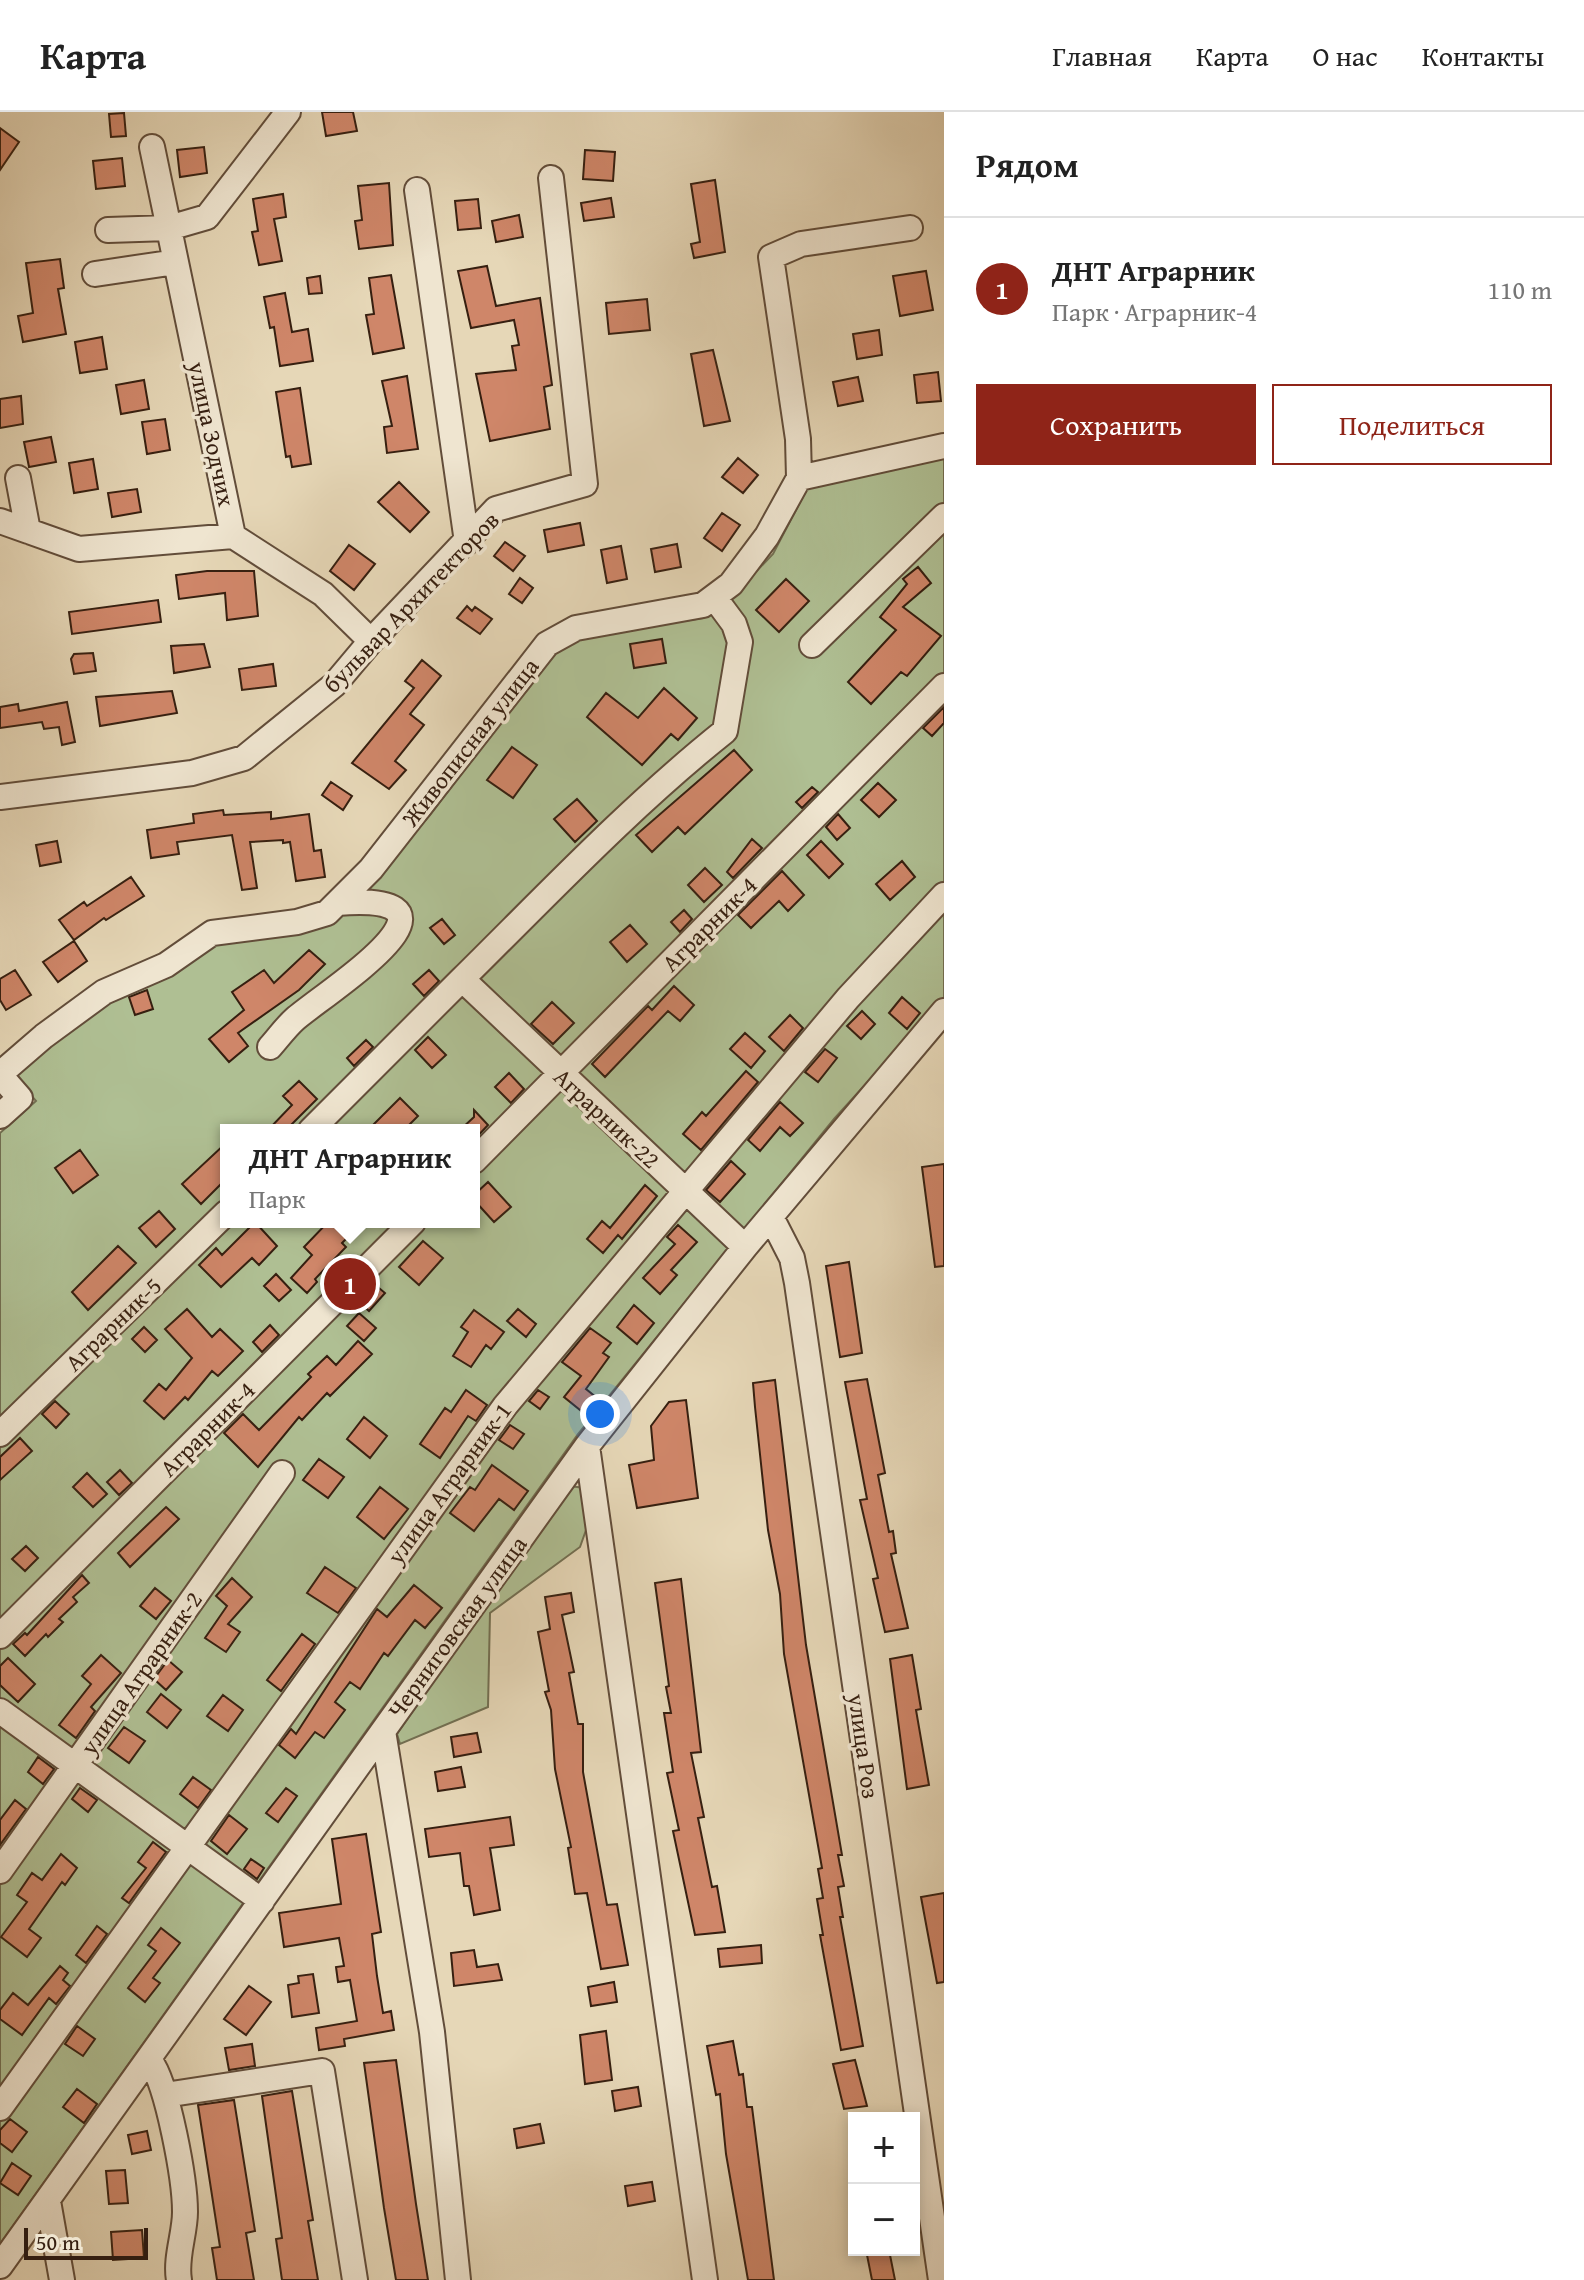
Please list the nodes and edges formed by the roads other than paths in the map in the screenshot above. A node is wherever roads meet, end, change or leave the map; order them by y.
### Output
1 (288, 112) edge
2 (152, 147) dead end
3 (551, 178) dead end
4 (417, 190) dead end
5 (169, 228) junction
6 (910, 228) dead end
7 (108, 230) dead end
8 (176, 262) junction
9 (95, 274) dead end
10 (944, 446) edge
11 (18, 478) dead end
12 (799, 478) junction
13 (944, 516) edge
14 (0, 521) edge
15 (28, 531) junction
16 (233, 536) junction
17 (467, 542) junction
18 (714, 597) junction
19 (371, 641) junction
20 (812, 645) dead end
21 (944, 686) edge
22 (0, 797) edge
23 (944, 895) edge
24 (337, 903) junction
25 (467, 983) junction
26 (944, 1011) edge
27 (270, 1047) dead end
28 (0, 1074) edge
29 (561, 1074) junction
30 (0, 1116) edge
31 (317, 1124) edge
32 (480, 1155) edge
33 (683, 1189) junction
34 (771, 1217) junction
35 (220, 1219) edge
36 (407, 1228) edge
37 (745, 1247) junction
38 (0, 1434) edge
39 (587, 1446) junction
40 (282, 1473) dead end
41 (0, 1636) edge
42 (3, 1718) edge
43 (383, 1731) junction
44 (77, 1764) junction
45 (187, 1846) junction
46 (0, 1871) edge
47 (262, 1901) junction
48 (150, 2061) junction
49 (165, 2095) junction
50 (0, 2108) edge
51 (48, 2201) junction
52 (0, 2266) edge
53 (62, 2280) edge
54 (179, 2280) edge
55 (355, 2280) edge
56 (458, 2280) edge
57 (705, 2280) edge
58 (941, 2280) edge

1 - 5 street
2 - 5 street, улица Зодчих
3 - 17 street, бульвар Архитекторов
4 - 17 street
5 - 7 street
5 - 8 street, улица Зодчих
6 - 12 street
8 - 9 street
8 - 16 street, улица Зодчих
10 - 12 street
11 - 15 street
12 - 18 street, Живописная улица
13 - 20 street
14 - 15 street, улица Зодчих
15 - 16 street, улица Зодчих
16 - 19 street
17 - 19 street, бульвар Архитекторов
18 - 24 street, Живописная улица
18 - 25 street
19 - 22 street, бульвар Архитекторов
21 - 29 street, Аграрник-4
23 - 33 street, улица Аграрник-1
24 - 27 street
24 - 28 street, Живописная улица
25 - 29 street, Аграрник-22
25 - 31 street
26 - 34 street, Черниговская улица
28 - 30 street
29 - 32 street, Аграрник-4
29 - 33 street, Аграрник-22
33 - 37 street, Аграрник-22
33 - 45 street, улица Аграрник-1
34 - 37 street, Черниговская улица
34 - 58 street, улица Роз
35 - 38 street, Аграрник-5
36 - 41 street, Аграрник-4
37 - 39 street, Черниговская улица
39 - 43 street, Черниговская улица
39 - 57 street
40 - 44 street, улица Аграрник-2
42 - 44 street
43 - 47 street, Черниговская улица
43 - 56 street
44 - 45 street
44 - 46 street, улица Аграрник-2
45 - 47 street
45 - 50 street, улица Аграрник-1
47 - 48 street, Черниговская улица
48 - 49 street
48 - 51 street, Черниговская улица
49 - 54 street
49 - 55 street
51 - 52 street, Черниговская улица
51 - 53 street

